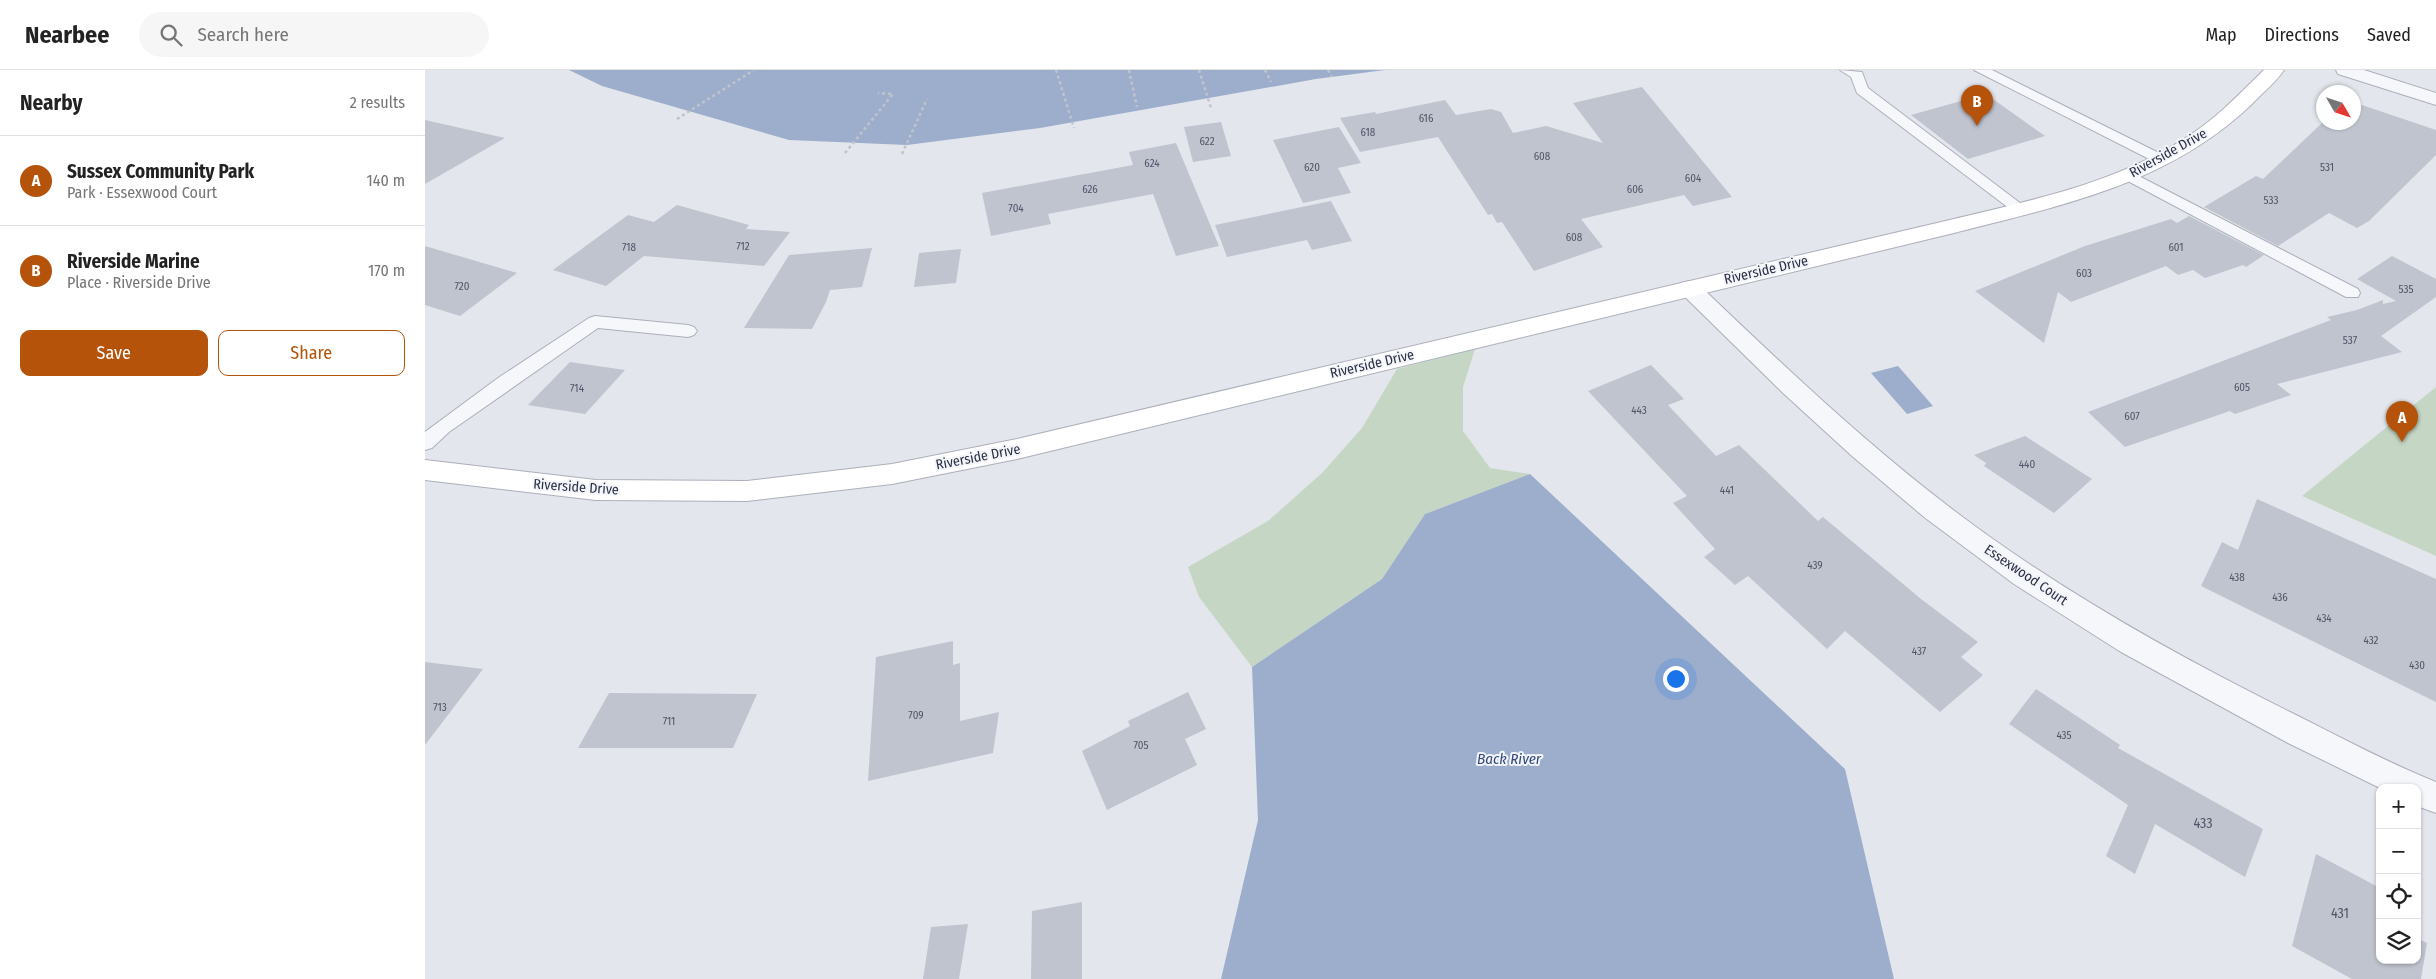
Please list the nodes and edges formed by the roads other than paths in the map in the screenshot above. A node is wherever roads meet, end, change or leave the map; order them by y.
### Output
1 (1981, 70) edge
2 (2275, 70) edge
3 (2345, 70) edge
4 (1857, 72) edge
5 (2436, 99) edge
6 (2162, 160) junction
7 (2129, 176) junction
8 (2019, 209) junction
9 (1689, 288) junction
10 (2352, 293) dead end
11 (688, 331) dead end
12 (425, 442) edge
13 (425, 470) edge
14 (2405, 784) edge
15 (2421, 792) edge
16 (2436, 798) edge

1 - 6 lane
2 - 6 street, Riverside Drive
3 - 5 street
4 - 8 lane
6 - 7 street, Riverside Drive
7 - 8 street, Riverside Drive
7 - 10 lane
8 - 9 street, Riverside Drive
9 - 13 street, Riverside Drive
9 - 14 street, Essexwood Court
11 - 12 lane
15 - 16 street

